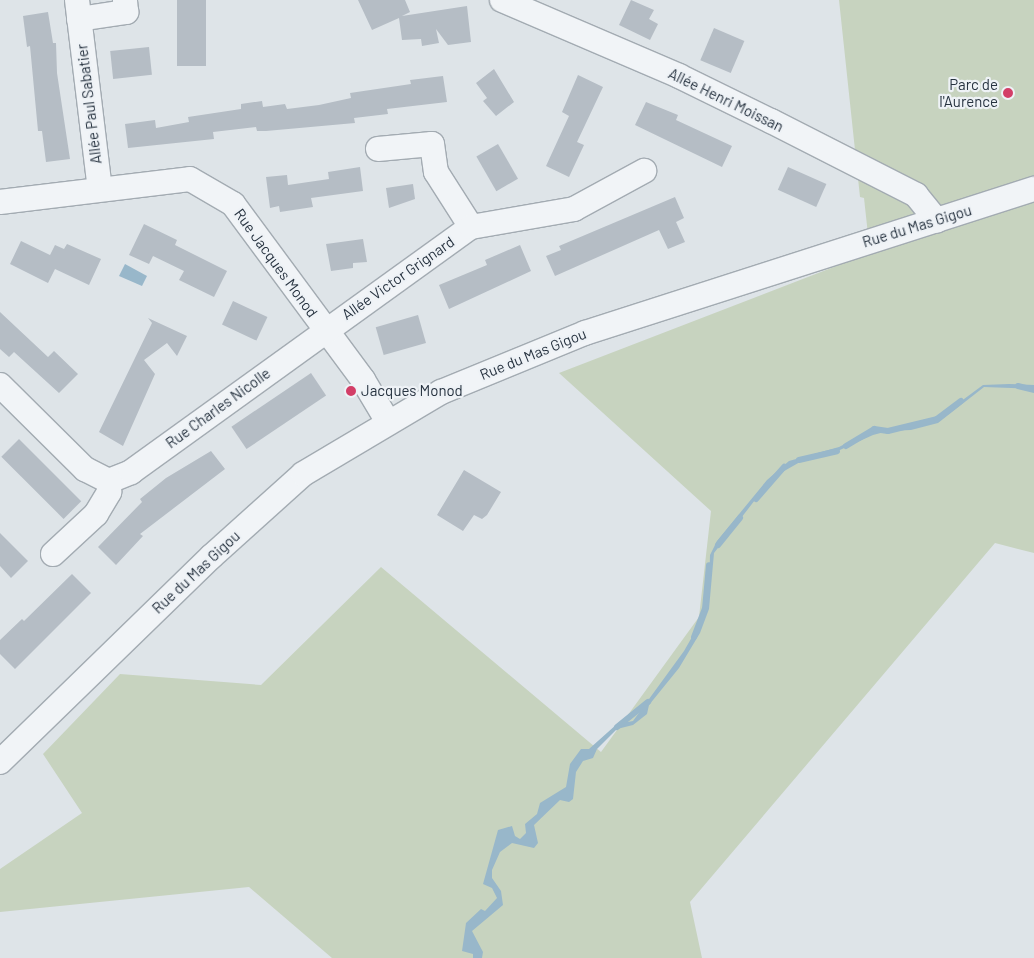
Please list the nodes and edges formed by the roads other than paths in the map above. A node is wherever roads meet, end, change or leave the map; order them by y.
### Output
1 (125, 0) edge
2 (502, 0) edge
3 (78, 10) edge
4 (378, 149) dead end
5 (644, 171) dead end
6 (100, 189) junction
7 (1034, 189) edge
8 (0, 202) edge
9 (937, 221) junction
10 (471, 227) junction
11 (325, 330) junction
12 (0, 385) edge
13 (388, 422) junction
14 (109, 482) junction
15 (53, 554) dead end
16 (0, 762) edge

1 - 3 street, Allée Paul Sabatier
2 - 9 street, Allée Henri Moissan
3 - 6 street, Allée Paul Sabatier
4 - 10 street
5 - 10 street, Allée Victor Grignard
6 - 8 street, Rue Jacques Monod
6 - 11 street, Rue Jacques Monod
7 - 9 street, Rue du Mas Gigou
9 - 13 street, Rue du Mas Gigou
10 - 11 street, Allée Victor Grignard
11 - 13 street, Rue Jacques Monod
11 - 14 street, Rue Charles Nicolle
12 - 14 street
13 - 16 street, Rue du Mas Gigou
14 - 15 street

